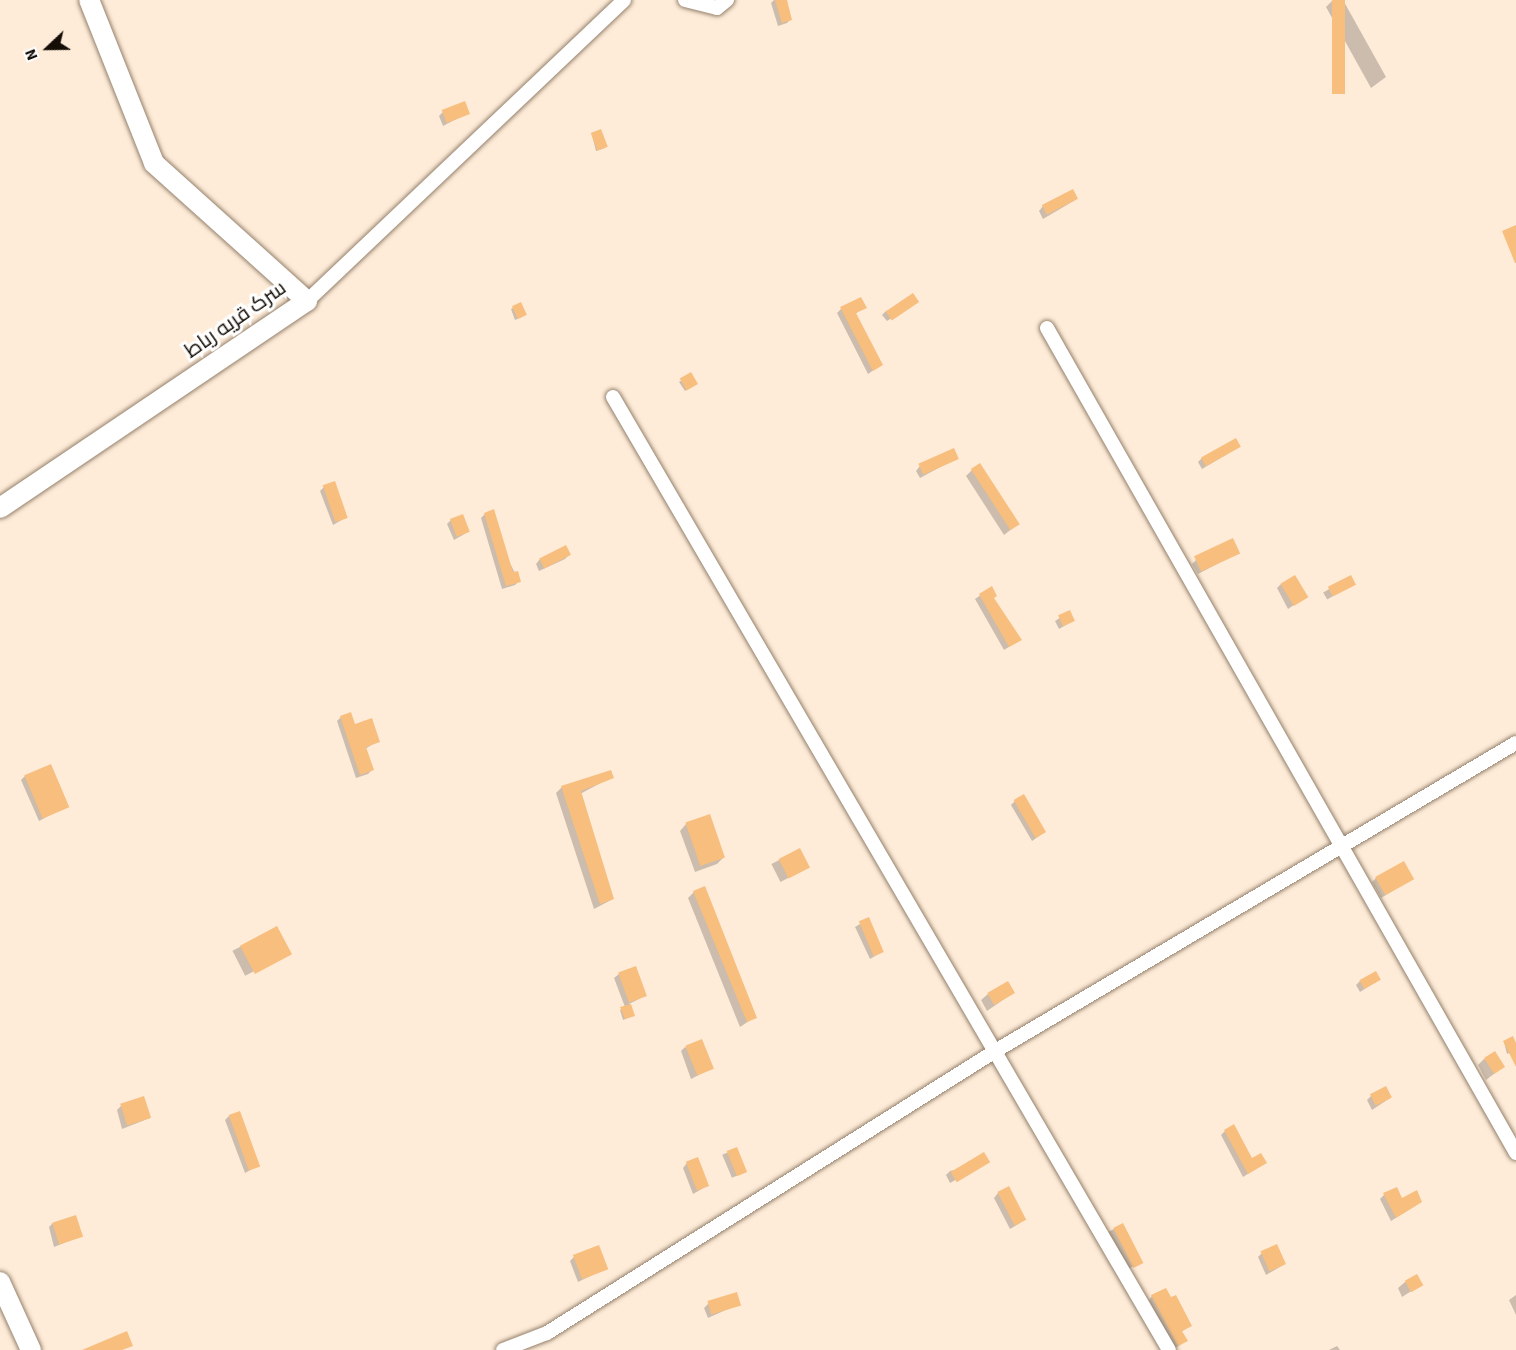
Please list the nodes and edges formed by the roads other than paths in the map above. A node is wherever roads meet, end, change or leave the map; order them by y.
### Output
1 (89, 0) edge
2 (624, 0) edge
3 (685, 0) edge
4 (727, 0) edge
5 (307, 301) junction
6 (1047, 328) dead end
7 (613, 398) dead end
8 (0, 508) edge
9 (1516, 743) edge
10 (1342, 845) junction
11 (997, 1050) junction
12 (1516, 1153) edge
13 (0, 1282) edge
14 (31, 1350) edge
15 (503, 1350) edge
16 (1169, 1350) edge

1 - 5 street, سرک قریه رباط
2 - 5 street
3 - 4 street
5 - 8 street, سرک قریه رباط
6 - 10 street
7 - 11 street
9 - 10 street
10 - 11 street
10 - 12 street
11 - 15 street
11 - 16 street
13 - 14 street

